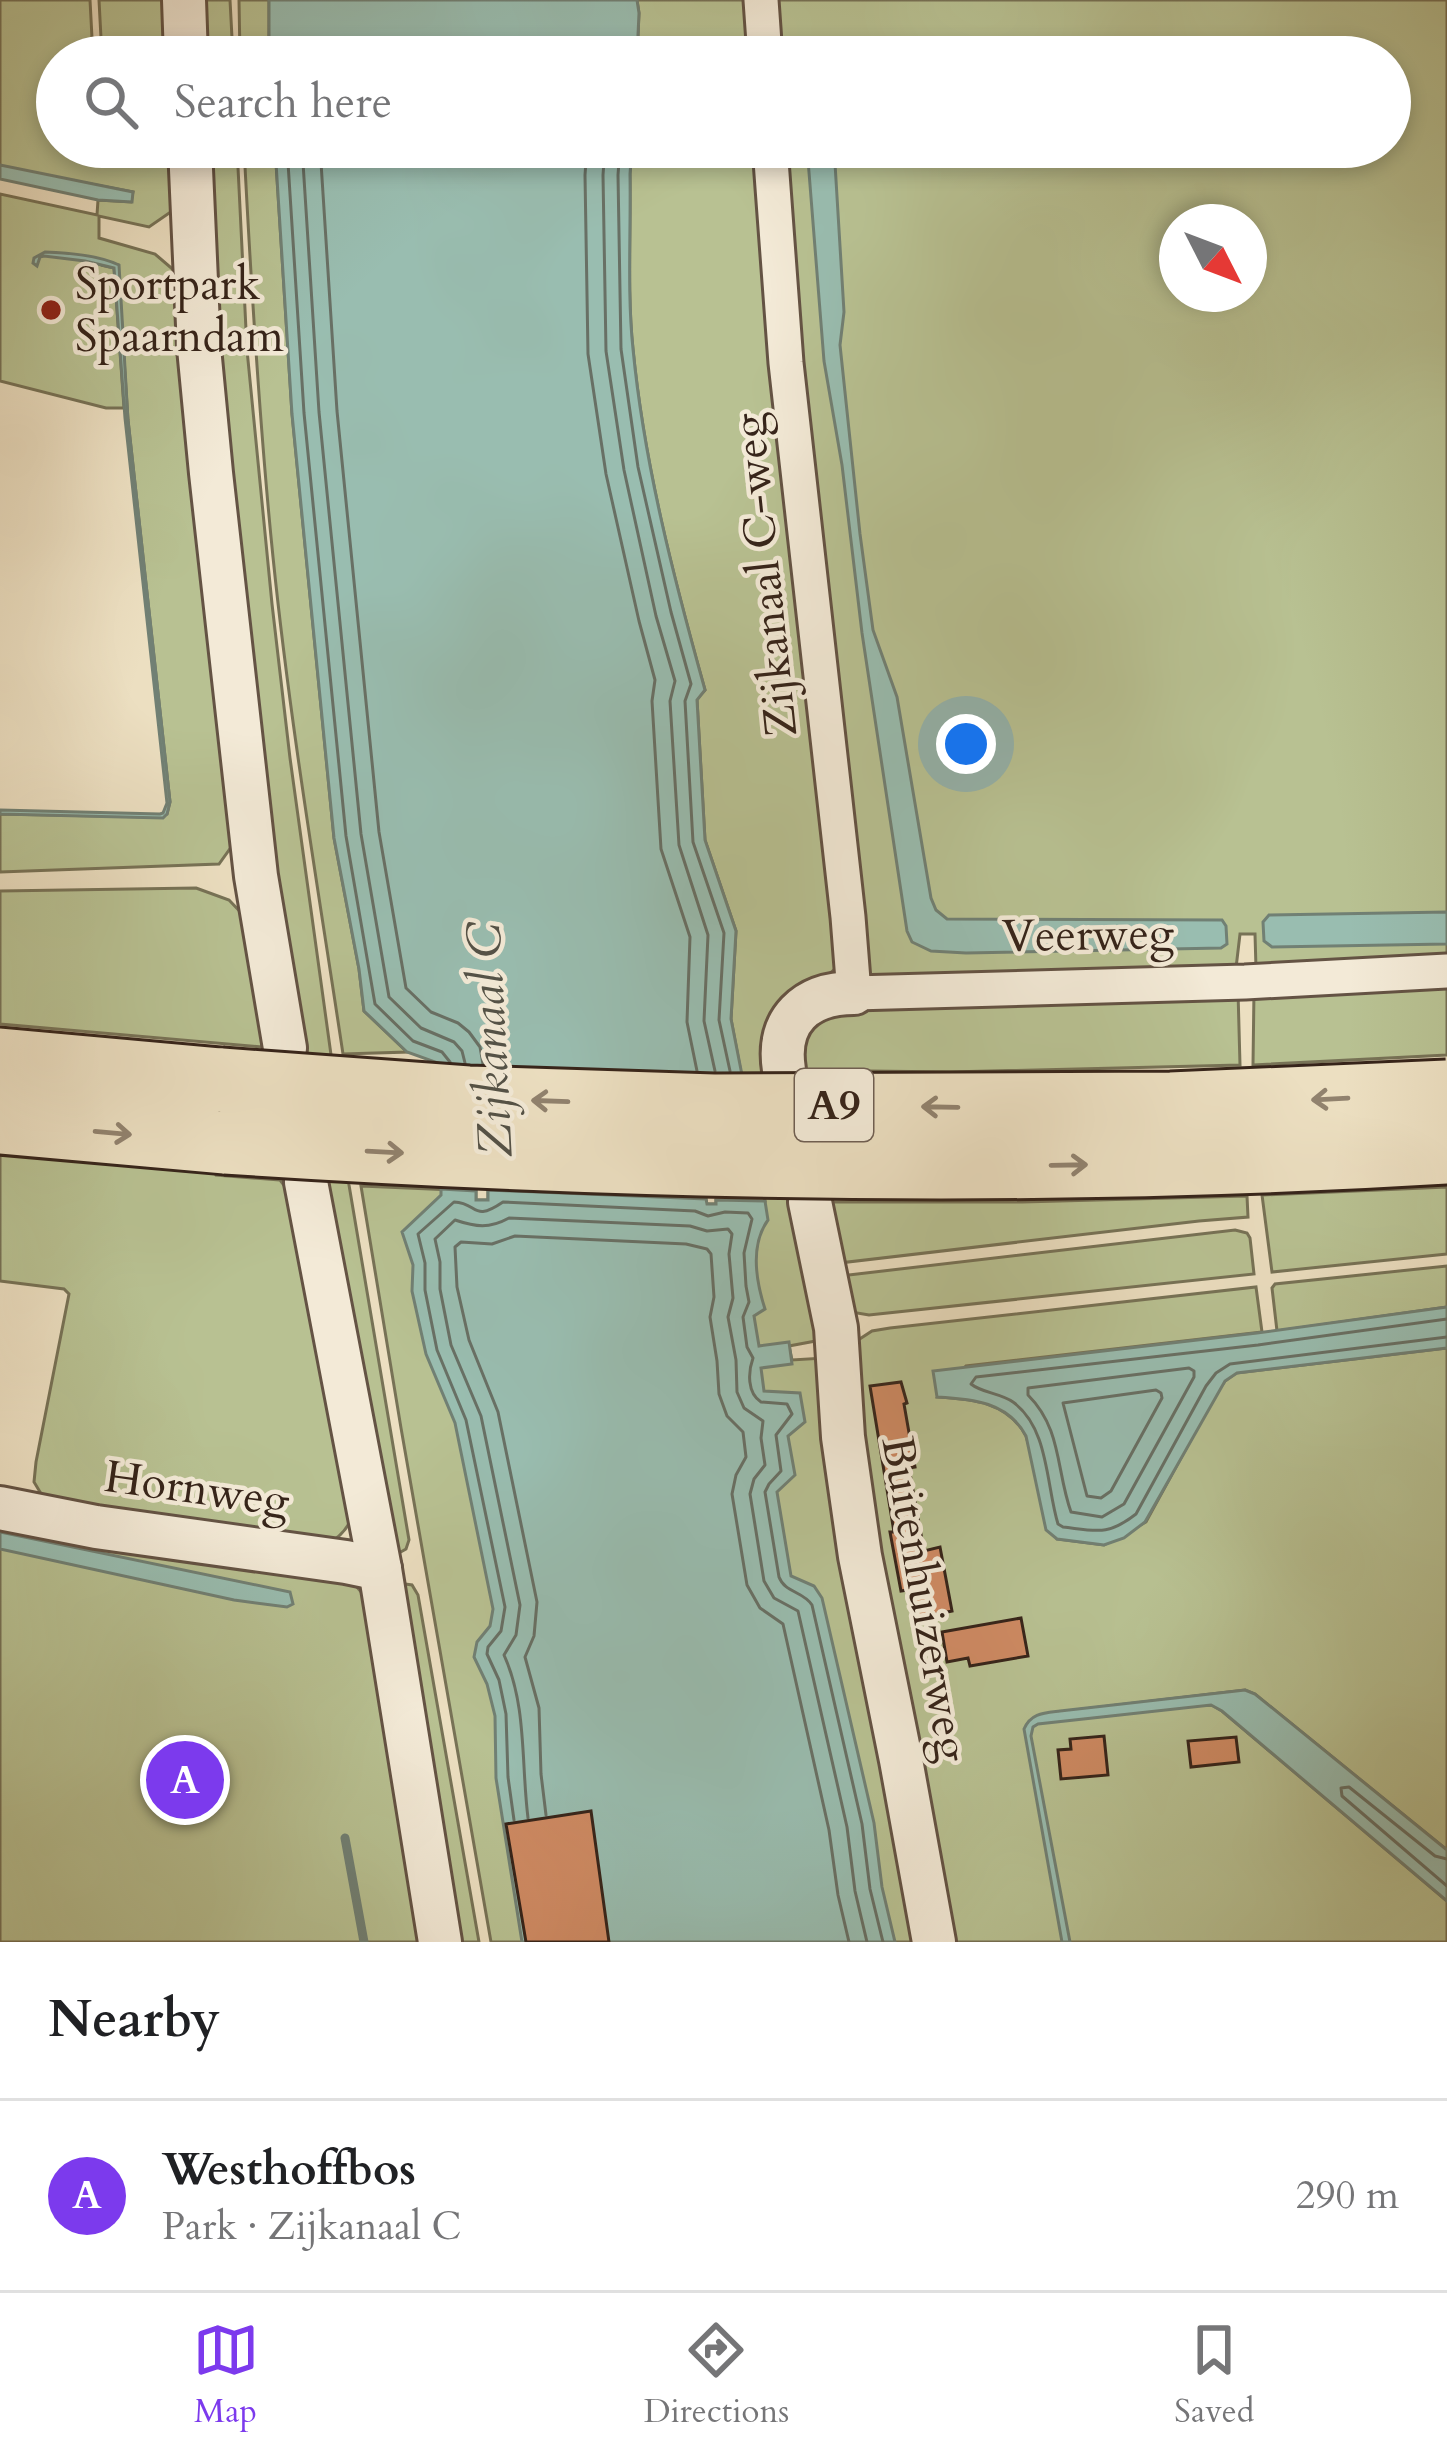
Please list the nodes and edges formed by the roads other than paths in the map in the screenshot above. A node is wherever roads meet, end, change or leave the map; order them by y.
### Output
1 (184, 0) edge
2 (761, 0) edge
3 (185, 36) edge
4 (764, 36) edge
5 (191, 168) edge
6 (772, 168) edge
7 (1447, 970) edge
8 (854, 994) junction
9 (285, 1048) dead end
10 (0, 1060) edge
11 (784, 1070) dead end
12 (1447, 1092) edge
13 (0, 1122) edge
14 (1447, 1152) edge
15 (306, 1182) dead end
16 (810, 1202) dead end
17 (0, 1508) edge
18 (380, 1569) junction
19 (440, 1942) edge
20 (934, 1942) edge

1 - 3 street
2 - 4 street
5 - 9 street
6 - 8 street, Zijkanaal C-weg
7 - 8 street, Veerweg
8 - 11 street, Veerweg
12 -> 10 highway, A9, bridge
13 -> 14 highway, A9, bridge
15 - 18 street
16 - 20 street, Buitenhuizerweg
17 - 18 street, Hornweg
18 - 19 street

